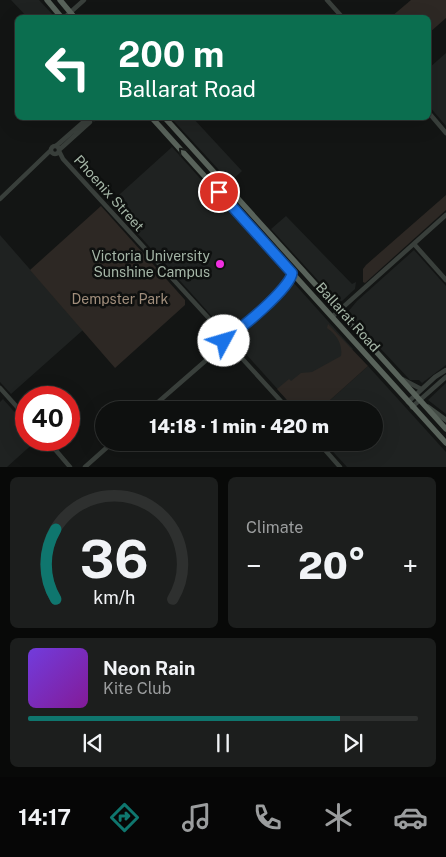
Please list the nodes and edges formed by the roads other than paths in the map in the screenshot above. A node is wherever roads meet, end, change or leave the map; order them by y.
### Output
1 (47, 0) edge
2 (60, 0) edge
3 (84, 0) edge
4 (327, 0) edge
5 (70, 12) junction
6 (61, 15) edge
7 (67, 15) edge
8 (72, 15) edge
9 (340, 15) edge
10 (431, 116) edge
11 (91, 120) edge
12 (154, 120) edge
13 (167, 120) edge
14 (446, 133) edge
15 (56, 151) junction
16 (0, 199) edge
17 (446, 215) edge
18 (414, 244) junction
19 (292, 273) junction
20 (446, 280) edge
21 (301, 283) junction
22 (287, 286) junction
23 (318, 287) junction
24 (308, 291) junction
25 (339, 311) junction
26 (332, 317) junction
27 (227, 340) junction
28 (446, 370) edge
29 (396, 376) junction
30 (446, 377) edge
31 (0, 388) edge
32 (421, 389) junction
33 (419, 400) junction
34 (159, 401) edge
35 (281, 401) edge
36 (410, 404) junction
37 (15, 405) edge
38 (446, 420) edge
39 (446, 429) edge
40 (446, 443) edge
41 (57, 451) edge
42 (103, 451) edge
43 (326, 451) edge
44 (87, 466) edge
45 (72, 467) edge
46 (340, 467) edge

1 - 6 highway
2 - 5 highway
3 - 5 street
4 - 9 street
5 - 7 street
5 - 8 highway
10 - 14 street
11 - 15 street
19 -> 12 highway, Ballarat Road
13 - 23 highway, Ballarat Road
15 - 16 street
15 - 27 street, Phoenix Street
17 - 18 street
18 - 20 street
18 - 25 street
19 - 21 highway, Ballarat Road
19 - 22 street
21 - 22 street
21 - 24 highway, Ballarat Road
22 - 27 street
23 - 24 highway
23 - 25 highway, Ballarat Road
24 - 26 highway, Ballarat Road
25 - 26 street
25 - 29 highway, Ballarat Road
26 - 36 highway, Ballarat Road
27 - 34 street
27 - 35 street, Phoenix Street
28 - 32 street
29 - 32 street
29 - 33 highway, Ballarat Road
30 - 33 street
31 - 37 street
32 - 33 street
33 - 36 street
33 - 38 main road
33 - 39 highway, Ballarat Road
36 - 40 highway, Ballarat Road
41 - 45 street
42 - 44 street
43 - 46 street

